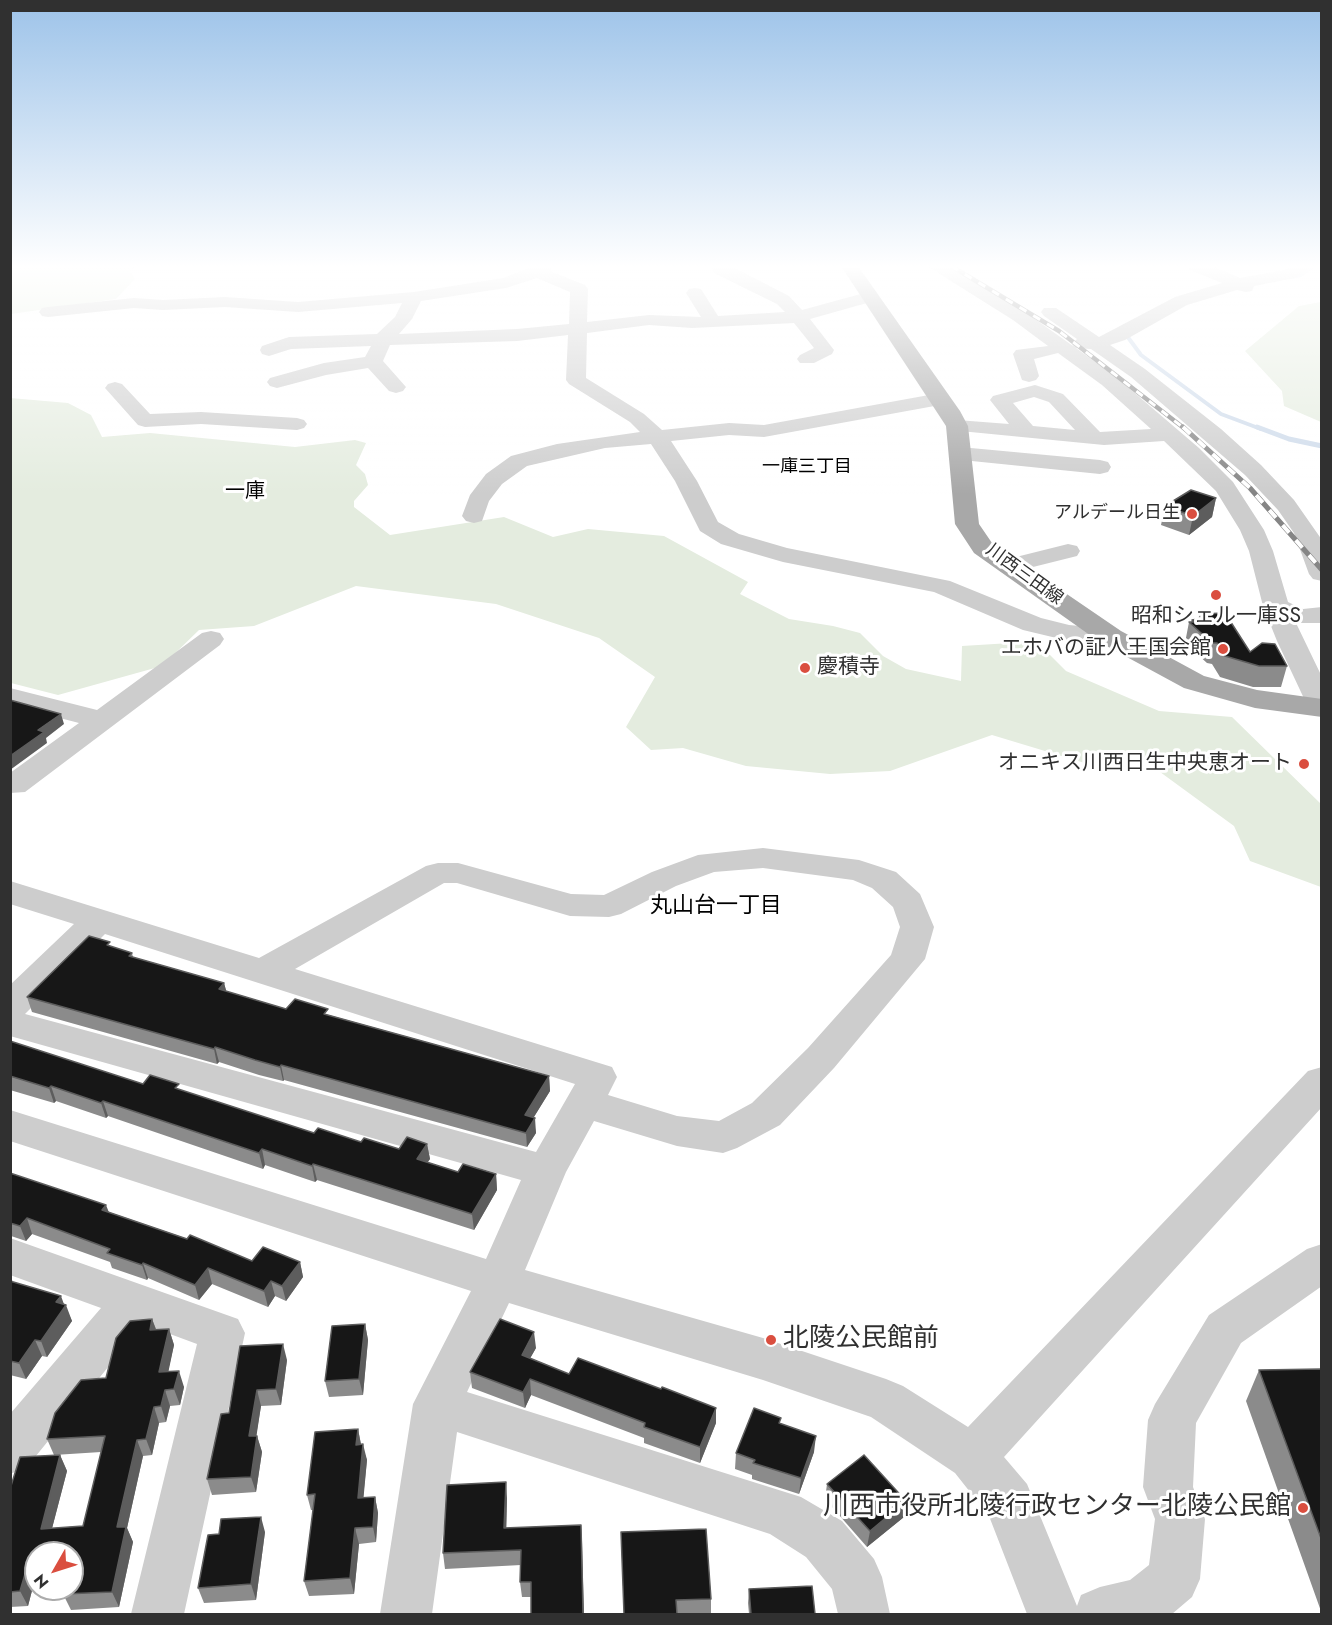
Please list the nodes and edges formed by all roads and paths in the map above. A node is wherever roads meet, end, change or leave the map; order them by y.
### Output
1 (316, 342) edge
2 (382, 342) edge
3 (577, 342) edge
4 (818, 342) edge
5 (900, 342) edge
6 (1049, 342) edge
7 (1100, 342) edge
8 (1097, 343) junction
9 (1056, 348) junction
10 (269, 350) dead end
11 (807, 359) dead end
12 (373, 362) junction
13 (1029, 376) dead end
14 (396, 387) dead end
15 (1088, 387) dead end
16 (115, 388) dead end
17 (940, 399) junction
18 (272, 422) junction
19 (297, 424) dead end
20 (957, 426) junction
21 (1026, 431) junction
22 (1170, 434) junction
23 (657, 436) junction
24 (1094, 438) junction
25 (960, 454) junction
26 (1100, 467) dead end
27 (474, 516) dead end
28 (1068, 550) dead end
29 (1009, 566) junction
30 (1322, 574) edge
31 (1276, 606) junction
32 (1322, 615) edge
33 (1111, 637) junction
34 (211, 639) dead end
35 (10, 696) edge
36 (1322, 707) edge
37 (103, 720) junction
38 (12, 785) edge
39 (10, 892) edge
40 (98, 920) junction
41 (264, 971) junction
42 (10, 1007) edge
43 (10, 1023) edge
44 (1322, 1081) edge
45 (584, 1103) junction
46 (10, 1125) edge
47 (546, 1172) junction
48 (10, 1256) edge
49 (1322, 1262) edge
50 (498, 1281) junction
51 (135, 1300) junction
52 (437, 1404) junction
53 (10, 1451) edge
54 (972, 1457) junction
55 (158, 1614) edge
56 (406, 1614) edge
57 (864, 1614) edge
58 (1053, 1614) edge
59 (1100, 1614) edge

1 - 10 street
2 - 12 street
3 - 23 street
4 - 11 street
5 - 17 main road, 川西三田線
6 - 9 street
7 - 8 street
8 - 9 street
8 - 30 street
9 - 13 street
9 - 15 street
9 - 22 street
12 - 14 street
12 - 18 street
16 - 18 street
17 - 20 main road, 川西三田線
17 - 23 street
18 - 19 street
20 - 21 street
20 - 25 main road, 川西三田線
21 - 24 street
21 - 24 street
22 - 24 street
22 - 31 street
23 - 27 street
23 - 33 street
25 - 26 street
25 - 29 main road, 川西三田線
28 - 29 street
29 - 33 main road, 川西三田線
31 - 32 street
31 - 36 street
33 - 36 main road, 川西三田線
34 - 37 street
35 - 37 street
37 - 38 street
39 - 40 street
40 - 41 street
40 - 42 street
41 - 45 street
41 - 45 street
43 - 47 street
44 - 54 street
45 - 47 street
46 - 50 street
47 - 50 street
48 - 51 street
49 - 59 street
50 - 52 street
50 - 54 street
51 - 53 street
51 - 55 street
52 - 56 street
52 - 57 street
54 - 58 street

